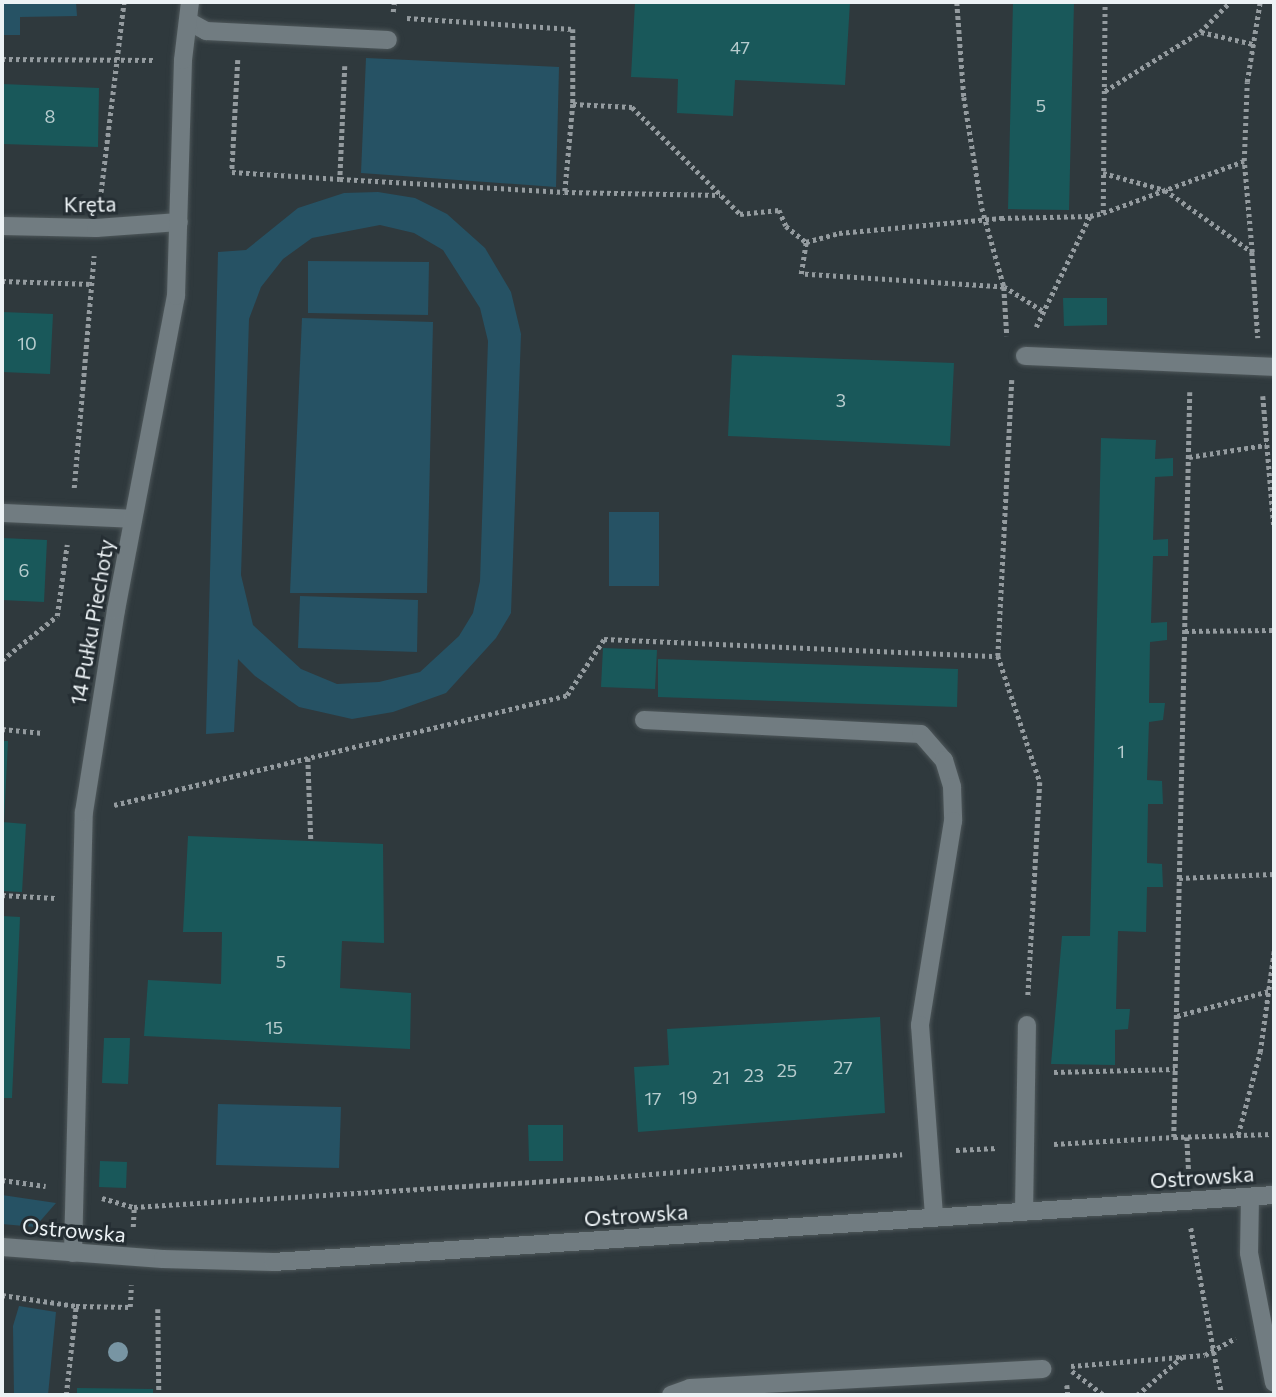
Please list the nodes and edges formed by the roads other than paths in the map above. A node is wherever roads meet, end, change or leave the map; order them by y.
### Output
1 (190, 2) edge
2 (188, 21) junction
3 (388, 40) dead end
4 (179, 222) junction
5 (2, 226) edge
6 (1025, 356) road end
7 (1274, 367) edge
8 (2, 513) edge
9 (133, 519) junction
10 (644, 720) dead end
11 (1027, 1025) road end
12 (1274, 1195) edge
13 (1250, 1197) junction
14 (1024, 1212) junction
15 (934, 1216) junction
16 (2, 1247) edge
17 (73, 1253) junction
18 (1268, 1323) edge
19 (1042, 1369) dead end
20 (1274, 1383) edge
21 (671, 1395) edge

1 - 2 street, 14 Pułku Piechoty
2 - 3 street
2 - 4 street, 14 Pułku Piechoty
4 - 5 street, Kręta
4 - 9 street, 14 Pułku Piechoty
6 - 7 street
8 - 9 street
9 - 17 street, 14 Pułku Piechoty
10 - 15 street
11 - 14 street
12 - 13 street, Ostrowska
13 - 14 street, Ostrowska
13 - 18 street
14 - 15 street, Ostrowska
15 - 17 street, Ostrowska
16 - 17 street, Ostrowska
18 - 20 street
19 - 21 street

